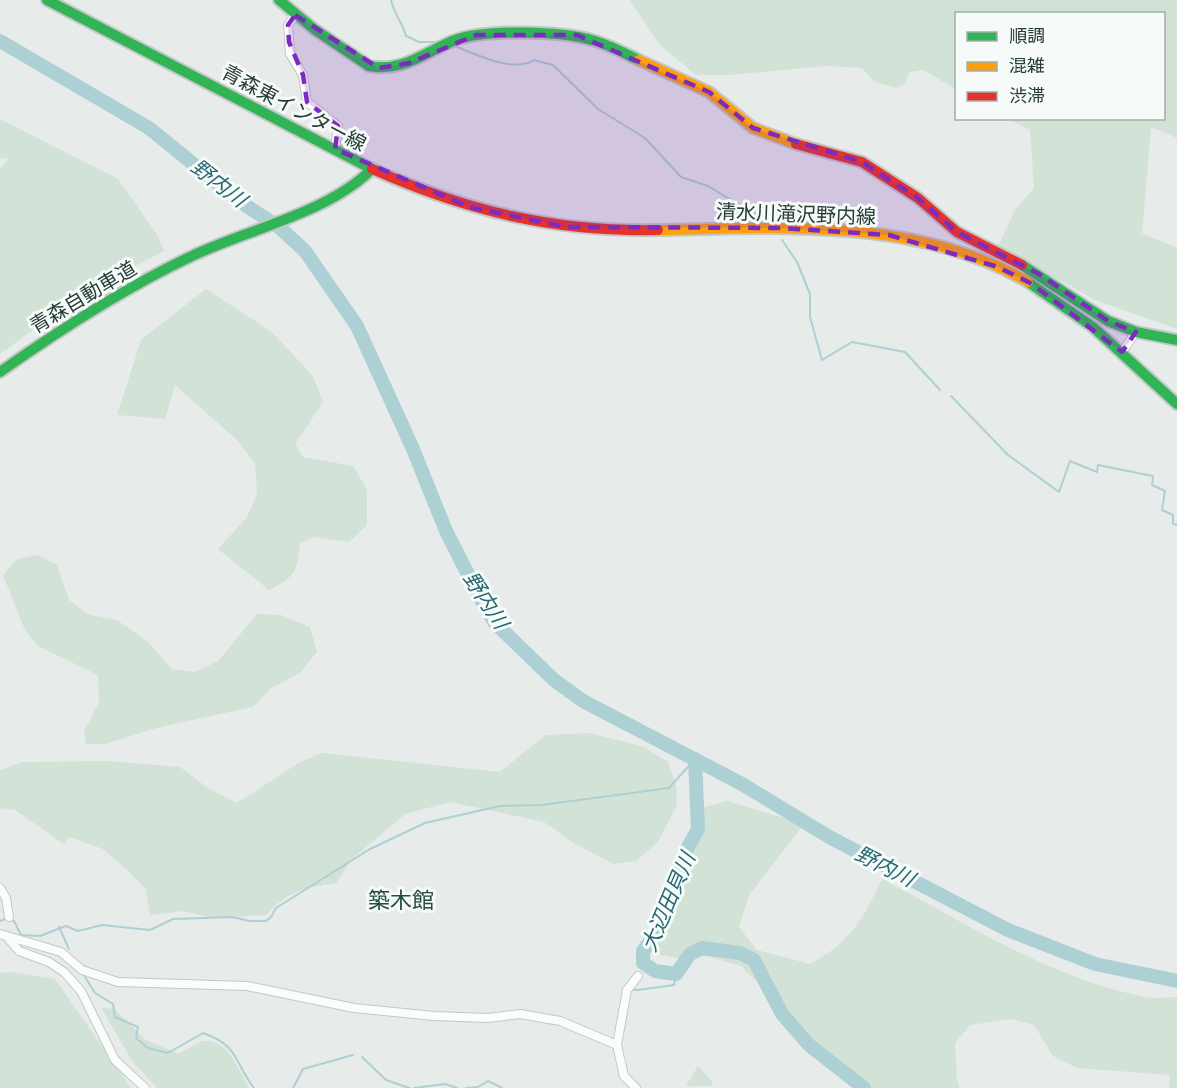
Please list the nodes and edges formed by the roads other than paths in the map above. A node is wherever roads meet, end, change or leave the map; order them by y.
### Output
1 (47, 0) edge
2 (279, 0) edge
3 (295, 15) junction
4 (335, 149) junction
5 (372, 169) junction
6 (155, 275) joint
7 (1136, 332) junction
8 (1177, 340) edge
9 (1122, 352) junction
10 (0, 372) edge
11 (1177, 404) edge
12 (0, 888) edge
13 (9, 916) dead end
14 (3, 935) edge
15 (639, 976) dead end
16 (617, 1045) junction
17 (145, 1088) edge
18 (636, 1088) edge

1 - 4 main road, 青森東インター線
2 - 3 main road
3 - 4 street
3 - 7 main road
4 - 5 main road, 青森東インター線
5 - 6 main road, 青森東インター線
5 - 9 main road, 清水川滝沢野内線
6 - 10 main road, 青森自動車道
7 - 8 main road
7 - 9 street
9 - 11 main road, 清水川滝沢野内線
12 - 13 street
14 - 16 street
14 - 17 street
15 - 16 street
16 - 18 street

